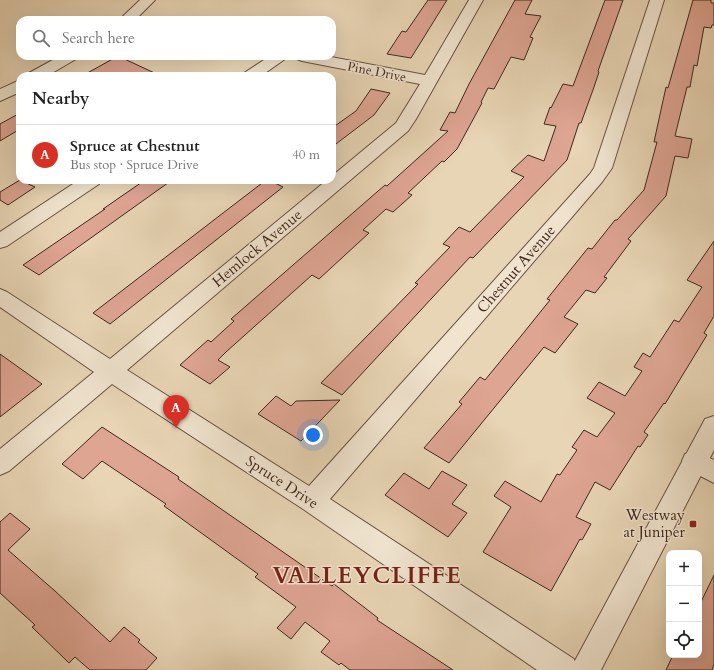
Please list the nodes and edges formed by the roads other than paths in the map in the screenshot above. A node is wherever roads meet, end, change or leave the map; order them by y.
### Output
1 (148, 0) edge
2 (476, 0) edge
3 (657, 0) edge
4 (130, 16) edge
5 (64, 60) edge
6 (274, 60) edge
7 (322, 60) edge
8 (42, 72) edge
9 (256, 72) edge
10 (429, 81) junction
11 (16, 86) edge
12 (0, 96) edge
13 (336, 182) edge
14 (86, 184) edge
15 (334, 184) edge
16 (0, 241) edge
17 (0, 297) edge
18 (110, 371) junction
19 (714, 426) edge
20 (0, 464) edge
21 (704, 467) edge
22 (312, 501) junction
23 (563, 670) edge
24 (585, 670) edge

1 - 4 street
2 - 10 street, Hemlock Avenue
3 - 22 street, Chestnut Avenue
5 - 8 street
6 - 9 street
7 - 10 street, Pine Drive
10 - 13 street, Hemlock Avenue
11 - 12 street
14 - 16 street
15 - 18 street, Hemlock Avenue
17 - 18 street, Spruce Drive
18 - 20 street, Hemlock Avenue
18 - 22 street, Spruce Drive
19 - 21 street
21 - 24 street
22 - 23 street, Spruce Drive

